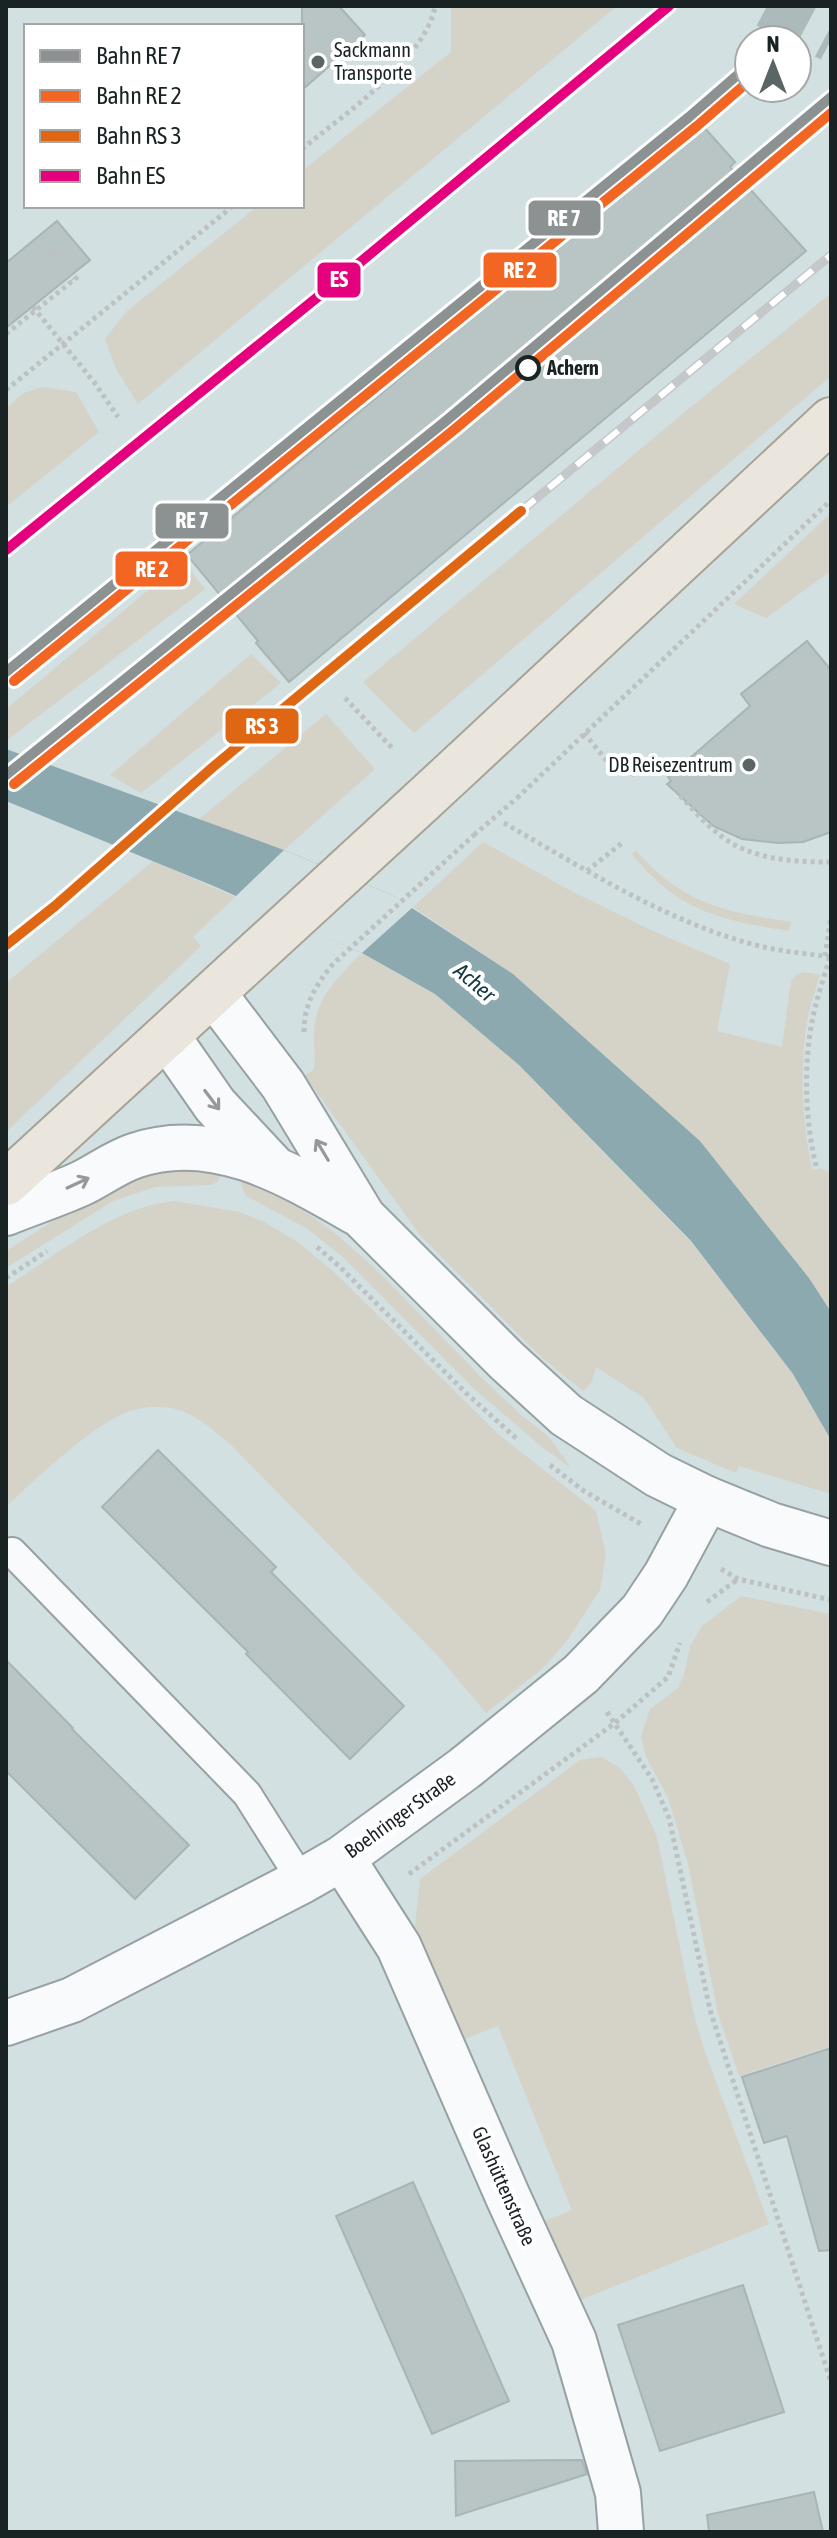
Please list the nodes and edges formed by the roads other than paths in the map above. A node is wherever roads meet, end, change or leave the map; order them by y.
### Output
1 (831, 420) edge
2 (214, 994) junction
3 (167, 1036) junction
4 (272, 1166) junction
5 (6, 1183) edge
6 (6, 1213) edge
7 (363, 1217) junction
8 (707, 1499) junction
9 (831, 1543) edge
10 (12, 1552) dead end
11 (342, 1858) junction
12 (302, 1881) junction
13 (6, 2023) edge
14 (621, 2532) edge

1 - 2 main road, bridge
2 - 3 main road
7 -> 2 street
3 -> 4 street
3 - 5 main road
6 -> 4 street
4 - 7 street
7 - 8 street
8 - 9 street
8 - 11 street, Boehringer Straße
10 - 12 lane
11 - 12 street, Boehringer Straße
11 - 14 street, Glashüttenstraße
12 - 13 street, Boehringer Straße

